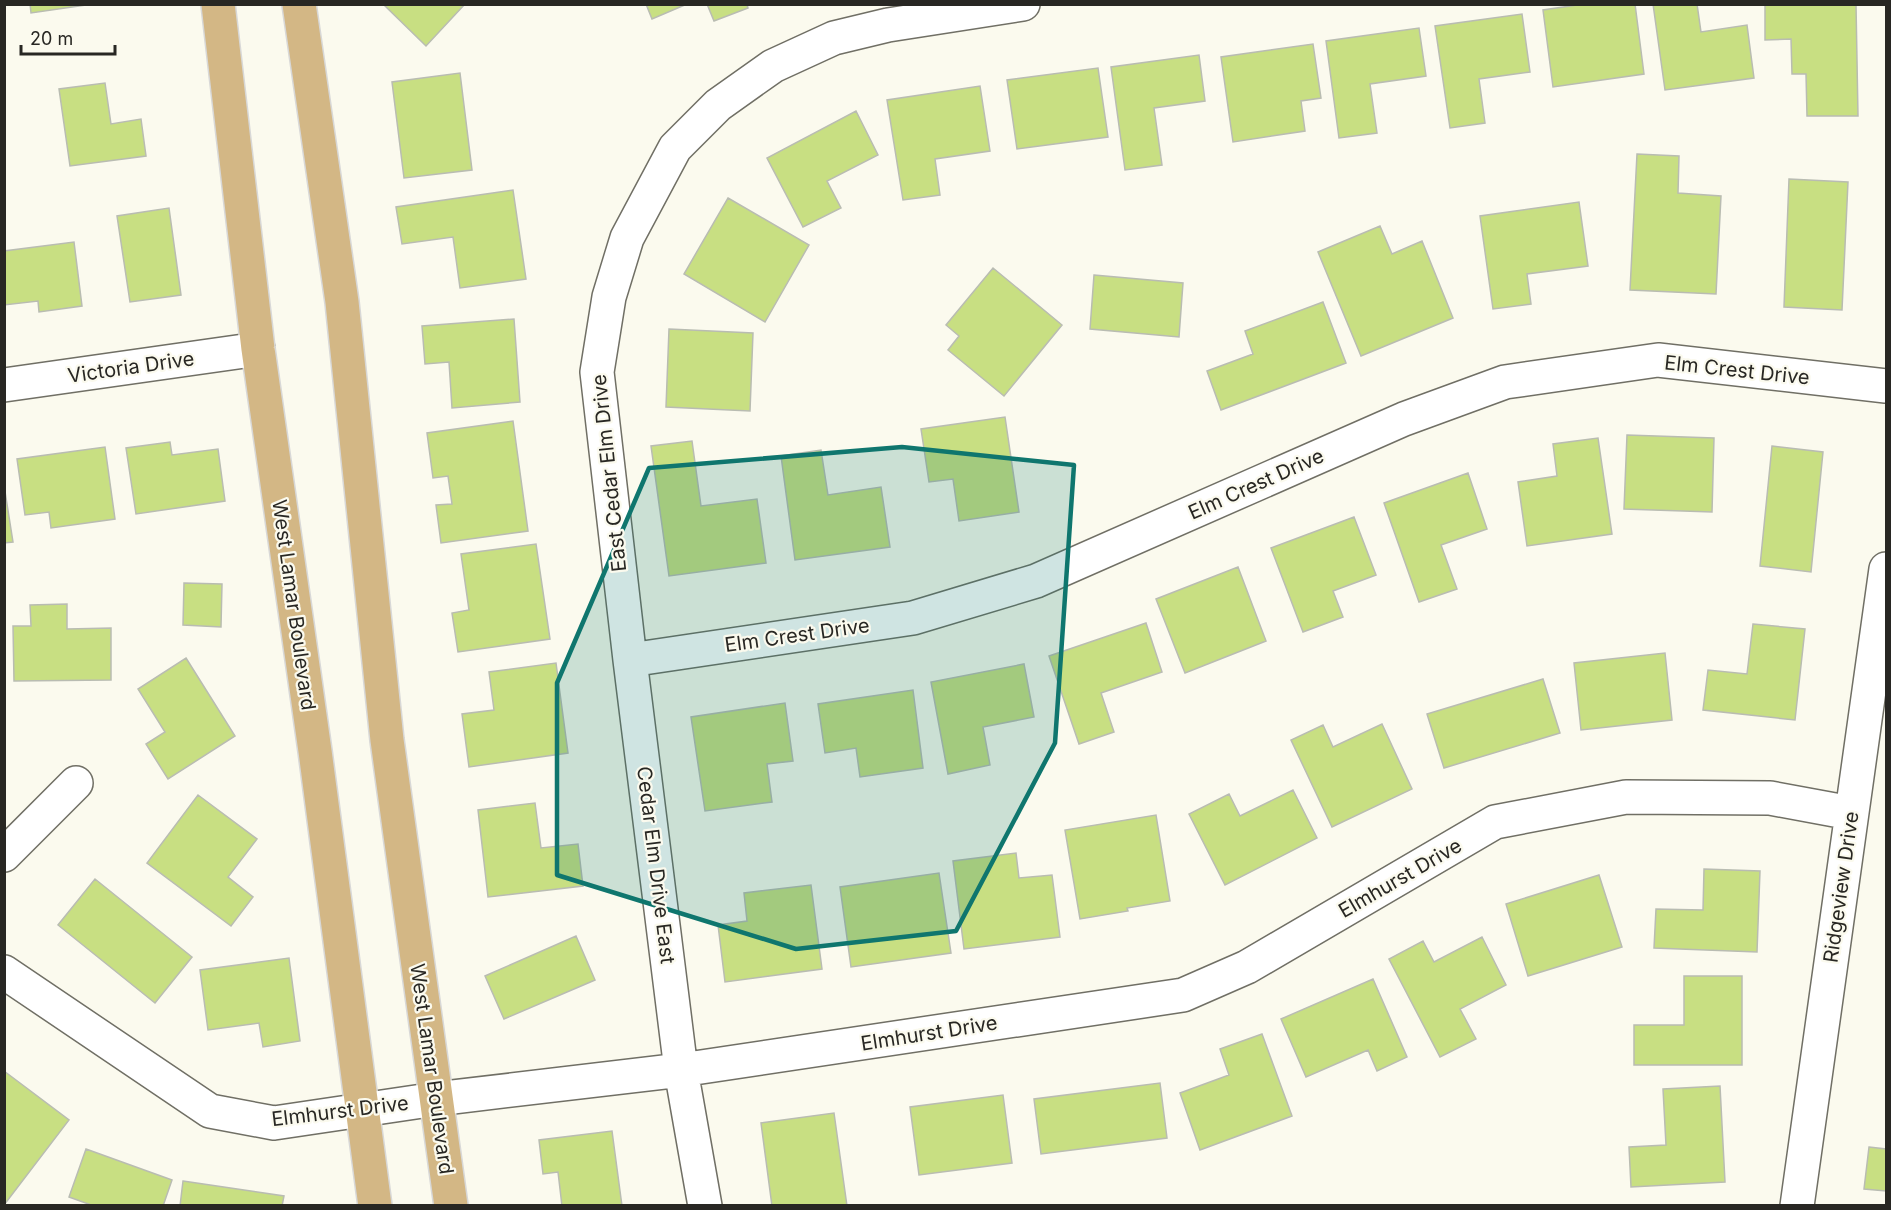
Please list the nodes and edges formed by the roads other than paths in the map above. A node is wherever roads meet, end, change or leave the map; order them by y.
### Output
1 (218, 4) edge
2 (299, 4) edge
3 (1023, 4) edge
4 (258, 349) junction
5 (4, 385) edge
6 (1887, 386) edge
7 (1887, 569) edge
8 (630, 660) junction
9 (76, 783) dead end
10 (1851, 813) junction
11 (4, 855) edge
12 (4, 972) edge
13 (681, 1070) junction
14 (436, 1099) junction
15 (362, 1110) junction
16 (375, 1206) edge
17 (451, 1206) edge
18 (705, 1206) edge
19 (1797, 1206) edge

1 - 4 main road, West Lamar Boulevard
2 - 14 main road, West Lamar Boulevard
3 - 8 street, East Cedar Elm Drive
4 - 5 street, Victoria Drive
4 - 15 main road, West Lamar Boulevard
6 - 8 street, Elm Crest Drive
7 - 10 street, Ridgeview Drive
8 - 13 street, Cedar Elm Drive East
9 - 11 street
10 - 13 street, Elmhurst Drive
10 - 19 street, Ridgeview Drive
12 - 15 street, Elmhurst Drive
13 - 14 street, Elmhurst Drive
13 - 18 street, Cedar Elm Drive East
14 - 15 street, Elmhurst Drive
14 - 17 main road, West Lamar Boulevard
15 - 16 main road, West Lamar Boulevard

